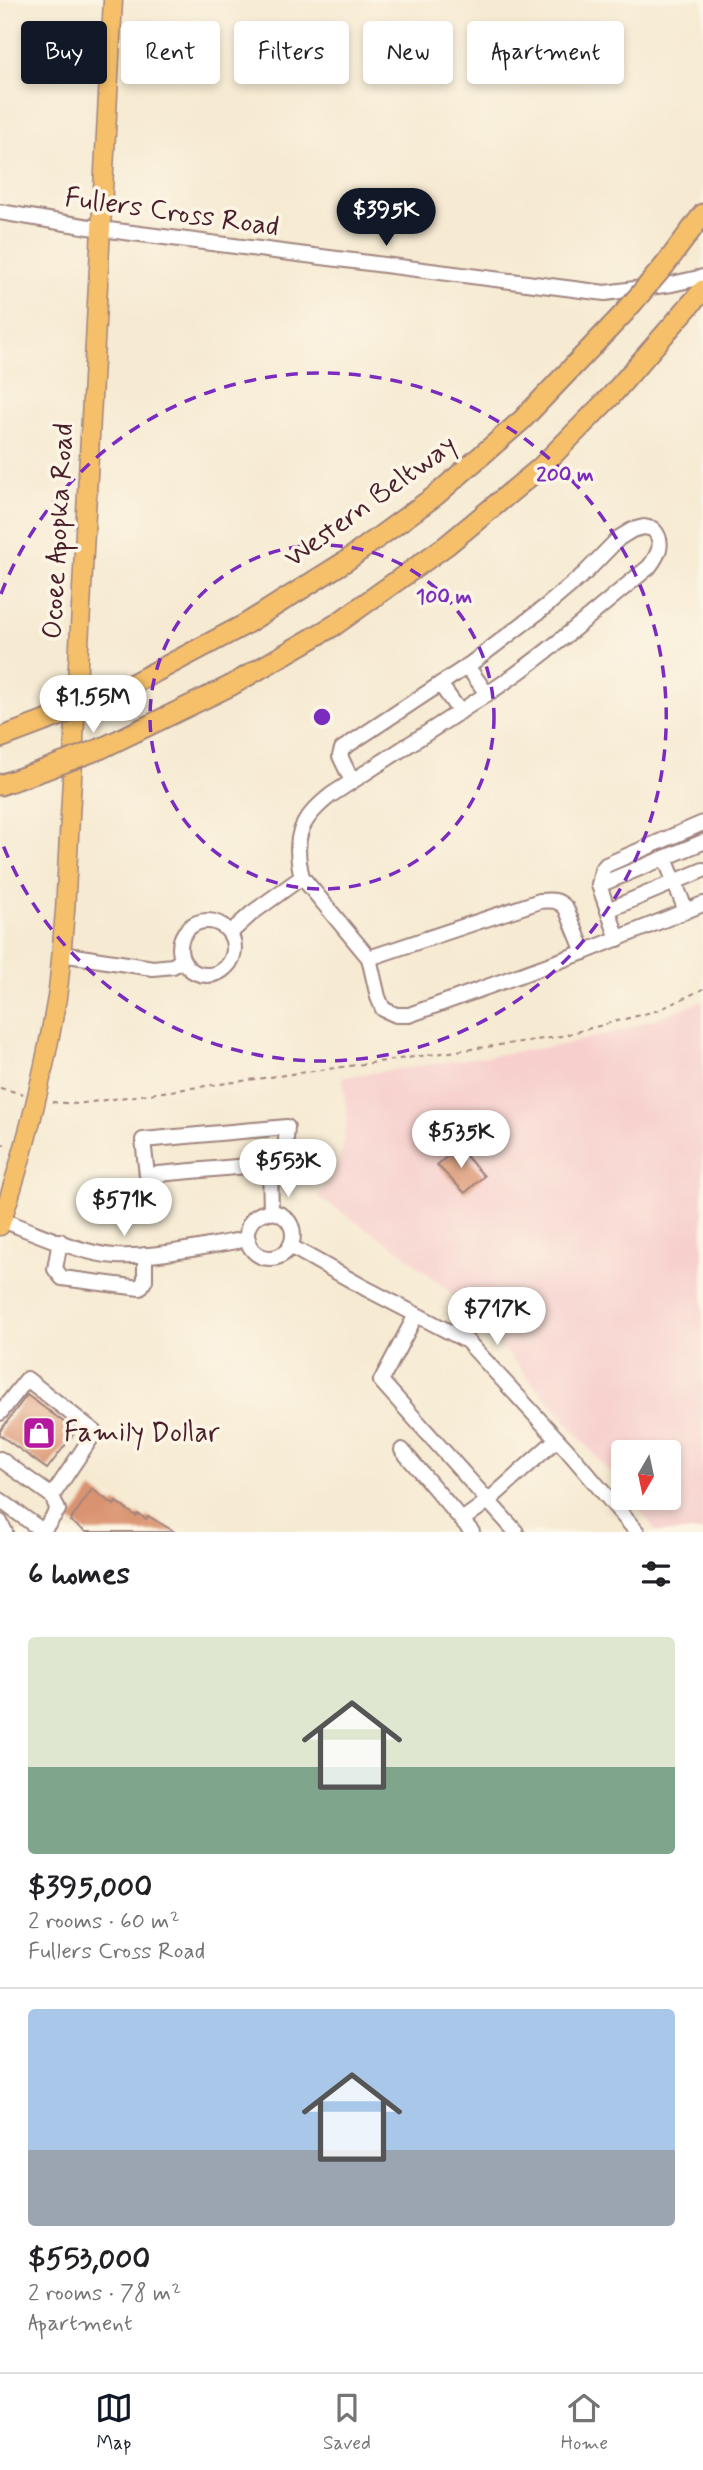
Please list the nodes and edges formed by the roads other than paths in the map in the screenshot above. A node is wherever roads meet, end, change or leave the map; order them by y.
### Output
1 (113, 0) edge
2 (0, 212) edge
3 (703, 214) edge
4 (101, 229) junction
5 (703, 277) edge
6 (697, 298) edge
7 (467, 666) junction
8 (440, 684) junction
9 (487, 694) junction
10 (460, 712) junction
11 (0, 738) edge
12 (352, 781) junction
13 (0, 785) edge
14 (703, 823) edge
15 (703, 842) edge
16 (665, 858) junction
17 (703, 870) edge
18 (302, 877) junction
19 (675, 882) junction
20 (599, 885) junction
21 (703, 904) edge
22 (608, 910) junction
23 (686, 911) junction
24 (230, 933) junction
25 (618, 939) junction
26 (584, 952) junction
27 (61, 954) junction
28 (369, 958) junction
29 (182, 960) junction
30 (270, 1164) junction
31 (271, 1213) junction
32 (1, 1223) edge
33 (248, 1239) junction
34 (60, 1241) junction
35 (290, 1246) junction
36 (145, 1255) junction
37 (416, 1315) junction
38 (0, 1413) edge
39 (557, 1439) junction
40 (402, 1450) dead end
41 (0, 1459) edge
42 (52, 1496) junction
43 (0, 1500) edge
44 (488, 1501) junction
45 (462, 1520) junction
46 (0, 1522) edge
47 (5, 1532) edge
48 (43, 1532) edge
49 (472, 1532) edge
50 (516, 1532) edge
51 (637, 1532) edge

1 - 4 main road, Ocoee Apopka Road
2 - 4 street, Fullers Cross Road
3 - 11 highway, Western Beltway, bridge
4 - 5 street, Fullers Cross Road
4 - 27 main road, Ocoee Apopka Road
6 - 13 highway, bridge
7 - 8 street
7 - 9 street
7 - 9 street
8 - 10 street
8 - 12 street
9 - 10 street
10 - 12 street
12 - 18 street
14 - 20 street
15 - 16 street
16 - 19 street
16 - 20 street
17 - 19 street
18 - 24 street
18 - 28 street
19 - 22 street
19 - 23 street
20 - 22 street
21 - 23 street
22 - 25 street
23 - 25 street
24 - 29 street
24 - 29 street
25 - 26 street
26 - 28 street
26 - 28 street
27 - 29 street
27 - 32 main road, Ocoee Apopka Road
30 - 30 street
30 - 31 street
31 - 33 street
31 - 35 street
32 - 34 street
33 - 35 street
33 - 36 street
34 - 36 street
34 - 36 street
35 - 37 street
37 - 39 street
37 - 44 street
38 - 42 street
39 - 44 street
39 - 51 street
40 - 45 street
41 - 42 street
42 - 48 street
43 - 48 street
44 - 45 street
44 - 50 street
45 - 49 street
46 - 47 street

